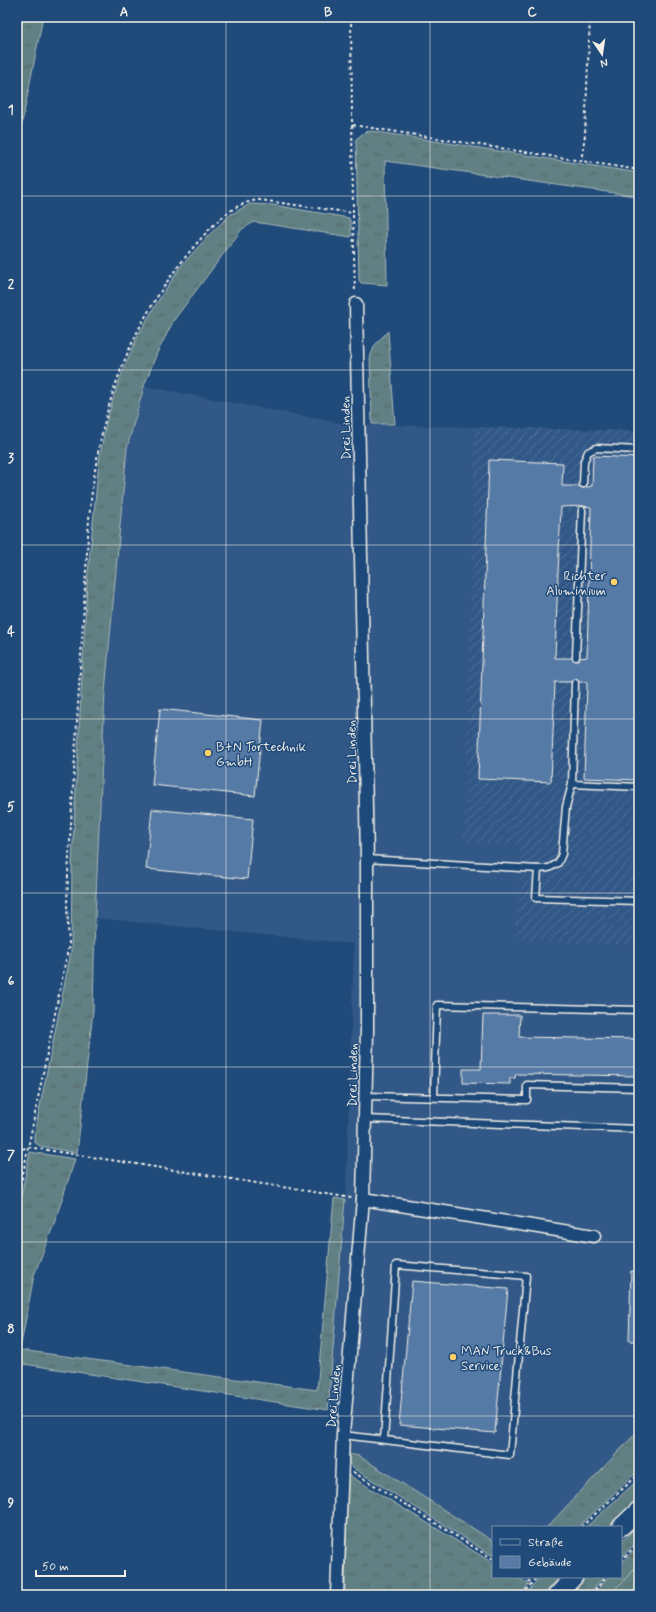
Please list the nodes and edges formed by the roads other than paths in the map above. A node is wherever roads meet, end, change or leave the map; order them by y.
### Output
1 (356, 304) road end
2 (639, 450) edge
3 (583, 484) dead end
4 (582, 510) dead end
5 (576, 657) dead end
6 (575, 683) dead end
7 (572, 784) junction
8 (639, 787) edge
9 (367, 859) junction
10 (538, 869) junction
11 (639, 901) edge
12 (639, 1010) edge
13 (639, 1088) edge
14 (366, 1096) junction
15 (434, 1097) junction
16 (365, 1119) junction
17 (639, 1129) edge
18 (363, 1199) junction
19 (594, 1236) dead end
20 (344, 1435) junction
21 (384, 1440) junction
22 (639, 1510) edge
23 (622, 1526) edge
24 (573, 1578) edge
25 (337, 1595) edge
26 (557, 1595) edge

1 - 9 street, Drei Linden
2 - 3 lane
4 - 5 lane
6 - 7 lane
7 - 8 lane
7 - 10 lane
9 - 10 lane
9 - 14 street, Drei Linden
10 - 11 lane
12 - 15 lane
13 - 15 lane
14 - 15 lane
14 - 16 street, Drei Linden
16 - 17 lane
16 - 18 street, Drei Linden
18 - 19 street
18 - 20 street, Drei Linden
20 - 21 lane
20 - 25 street, Drei Linden
21 - 21 lane
22 - 23 main road
24 - 26 main road

